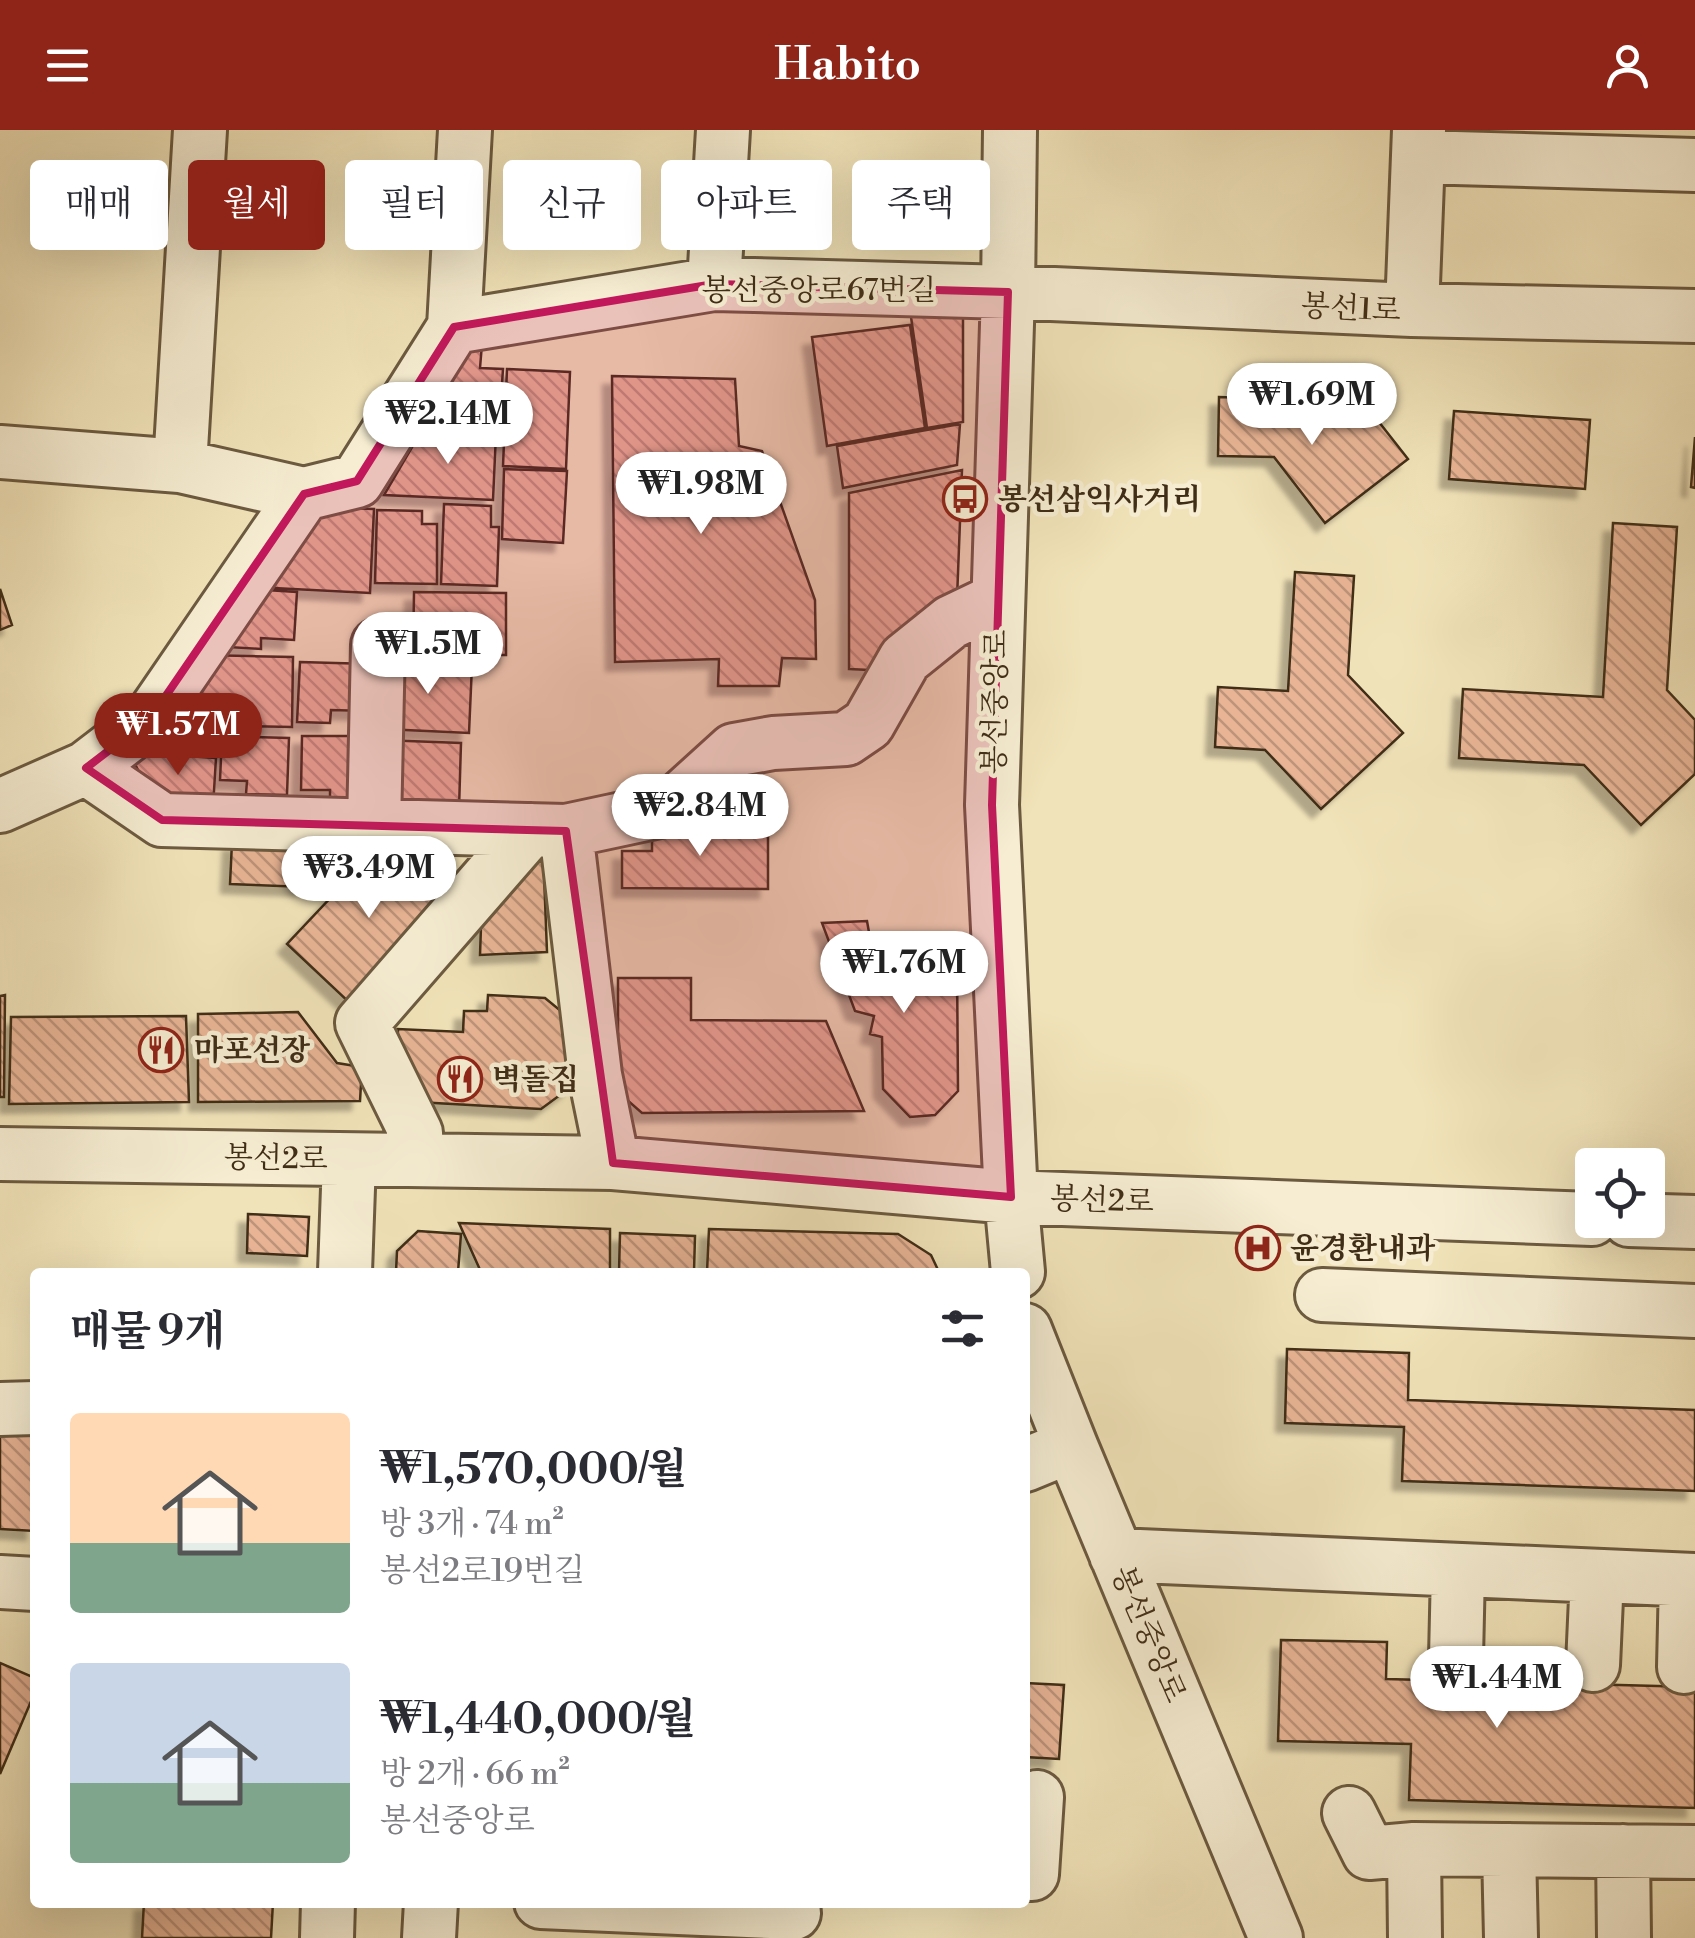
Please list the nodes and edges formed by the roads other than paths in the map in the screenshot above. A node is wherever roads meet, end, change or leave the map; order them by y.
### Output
1 (200, 130) edge
2 (464, 130) edge
3 (722, 130) edge
4 (1010, 130) edge
5 (1419, 144) edge
6 (1695, 165) edge
7 (714, 284) junction
8 (1008, 292) junction
9 (1412, 310) junction
10 (1695, 316) edge
11 (454, 327) junction
12 (0, 452) edge
13 (180, 466) junction
14 (304, 494) junction
15 (997, 600) junction
16 (402, 645) dead end
17 (86, 768) junction
18 (0, 806) edge
19 (374, 826) junction
20 (548, 830) junction
21 (0, 1154) edge
22 (349, 1160) junction
23 (417, 1160) junction
24 (612, 1163) junction
25 (1011, 1197) junction
26 (1575, 1218) edge
27 (1665, 1221) edge
28 (1695, 1222) edge
29 (345, 1268) edge
30 (1018, 1268) edge
31 (1322, 1295) dead end
32 (1695, 1311) edge
33 (1030, 1357) edge
34 (30, 1408) edge
35 (0, 1409) edge
36 (1048, 1456) edge
37 (1116, 1555) junction
38 (1458, 1570) junction
39 (1597, 1576) junction
40 (1691, 1580) edge
41 (0, 1582) edge
42 (30, 1584) edge
43 (1456, 1658) dead end
44 (1594, 1665) dead end
45 (1684, 1667) dead end
46 (1037, 1797) dead end
47 (1349, 1813) dead end
48 (1414, 1849) junction
49 (1509, 1850) junction
50 (1622, 1851) junction
51 (1695, 1852) edge
52 (1030, 1874) edge
53 (328, 1908) edge
54 (431, 1908) edge
55 (636, 1908) edge
56 (794, 1918) edge
57 (327, 1938) edge
58 (429, 1938) edge
59 (1276, 1938) edge
60 (1415, 1938) edge
61 (1511, 1938) edge
62 (1624, 1938) edge

1 - 13 street
2 - 11 street
3 - 7 street
4 - 8 street, 봉선중앙로
5 - 6 street
5 - 9 street
7 - 8 street, 봉선중앙로67번길
7 - 11 street, 봉선중앙로67번길
8 - 9 street, 봉선1로
8 - 15 street, 봉선중앙로
9 - 10 street, 봉선1로
11 - 14 street
12 - 13 street
13 - 14 street
14 - 17 street
15 - 20 street
15 - 25 street, 봉선중앙로
16 - 19 street
17 - 18 street
17 - 19 street
19 - 20 street
20 - 23 street
20 - 24 street
21 - 22 street, 봉선2로
22 - 23 street, 봉선2로
22 - 29 street
23 - 24 street, 봉선2로
24 - 25 street, 봉선2로
25 - 26 street, 봉선2로
25 - 30 street, 봉선중앙로
27 - 28 street
31 - 32 street
33 - 36 street, 봉선중앙로
34 - 35 street
36 - 37 street, 봉선중앙로
37 - 38 street
37 - 59 street, 봉선중앙로
38 - 39 street
38 - 43 street
39 - 40 street
39 - 44 street
40 - 45 street
41 - 42 street
46 - 52 street
47 - 48 street
48 - 49 street
48 - 60 street
49 - 50 street
49 - 61 street
50 - 51 street
50 - 62 street
53 - 57 street
54 - 58 street
55 - 56 street

